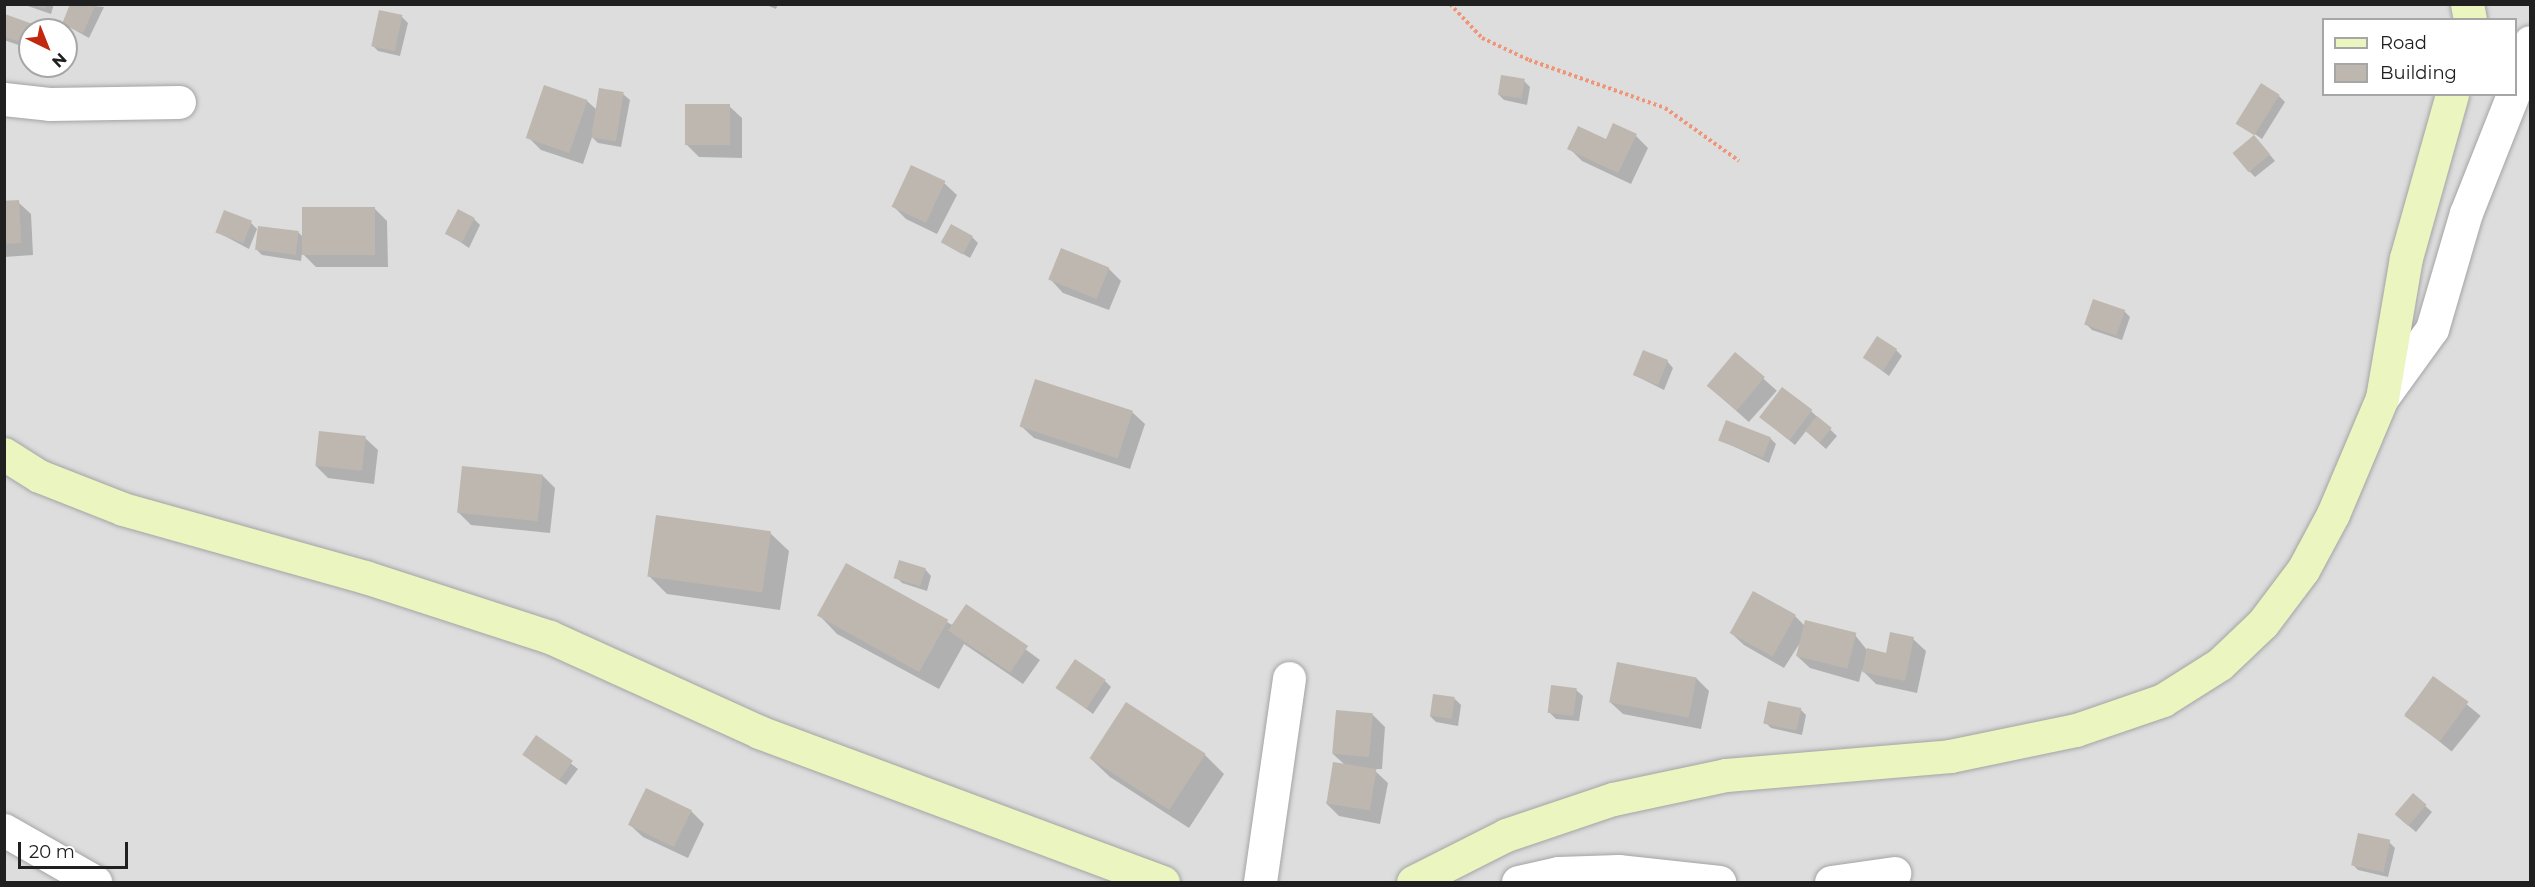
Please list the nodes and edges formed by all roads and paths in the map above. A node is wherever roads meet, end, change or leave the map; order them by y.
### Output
1 (1450, 4) edge
2 (2530, 42) edge
3 (2517, 84) edge
4 (2451, 96) edge
5 (2512, 96) edge
6 (4, 99) edge
7 (179, 102) dead end
8 (1739, 161) dead end
9 (2382, 398) junction
10 (4, 454) edge
11 (1289, 678) dead end
12 (4, 830) edge
13 (1894, 873) dead end
14 (95, 882) edge
15 (1163, 882) edge
16 (1260, 882) edge
17 (1413, 882) edge
18 (1518, 882) edge
19 (1712, 882) edge
20 (1831, 882) edge

1 - 8 path
2 - 3 street
4 - 9 street
5 - 9 street
6 - 7 street
9 - 17 street
10 - 15 street
11 - 16 street
12 - 14 street
13 - 20 street
18 - 19 street

